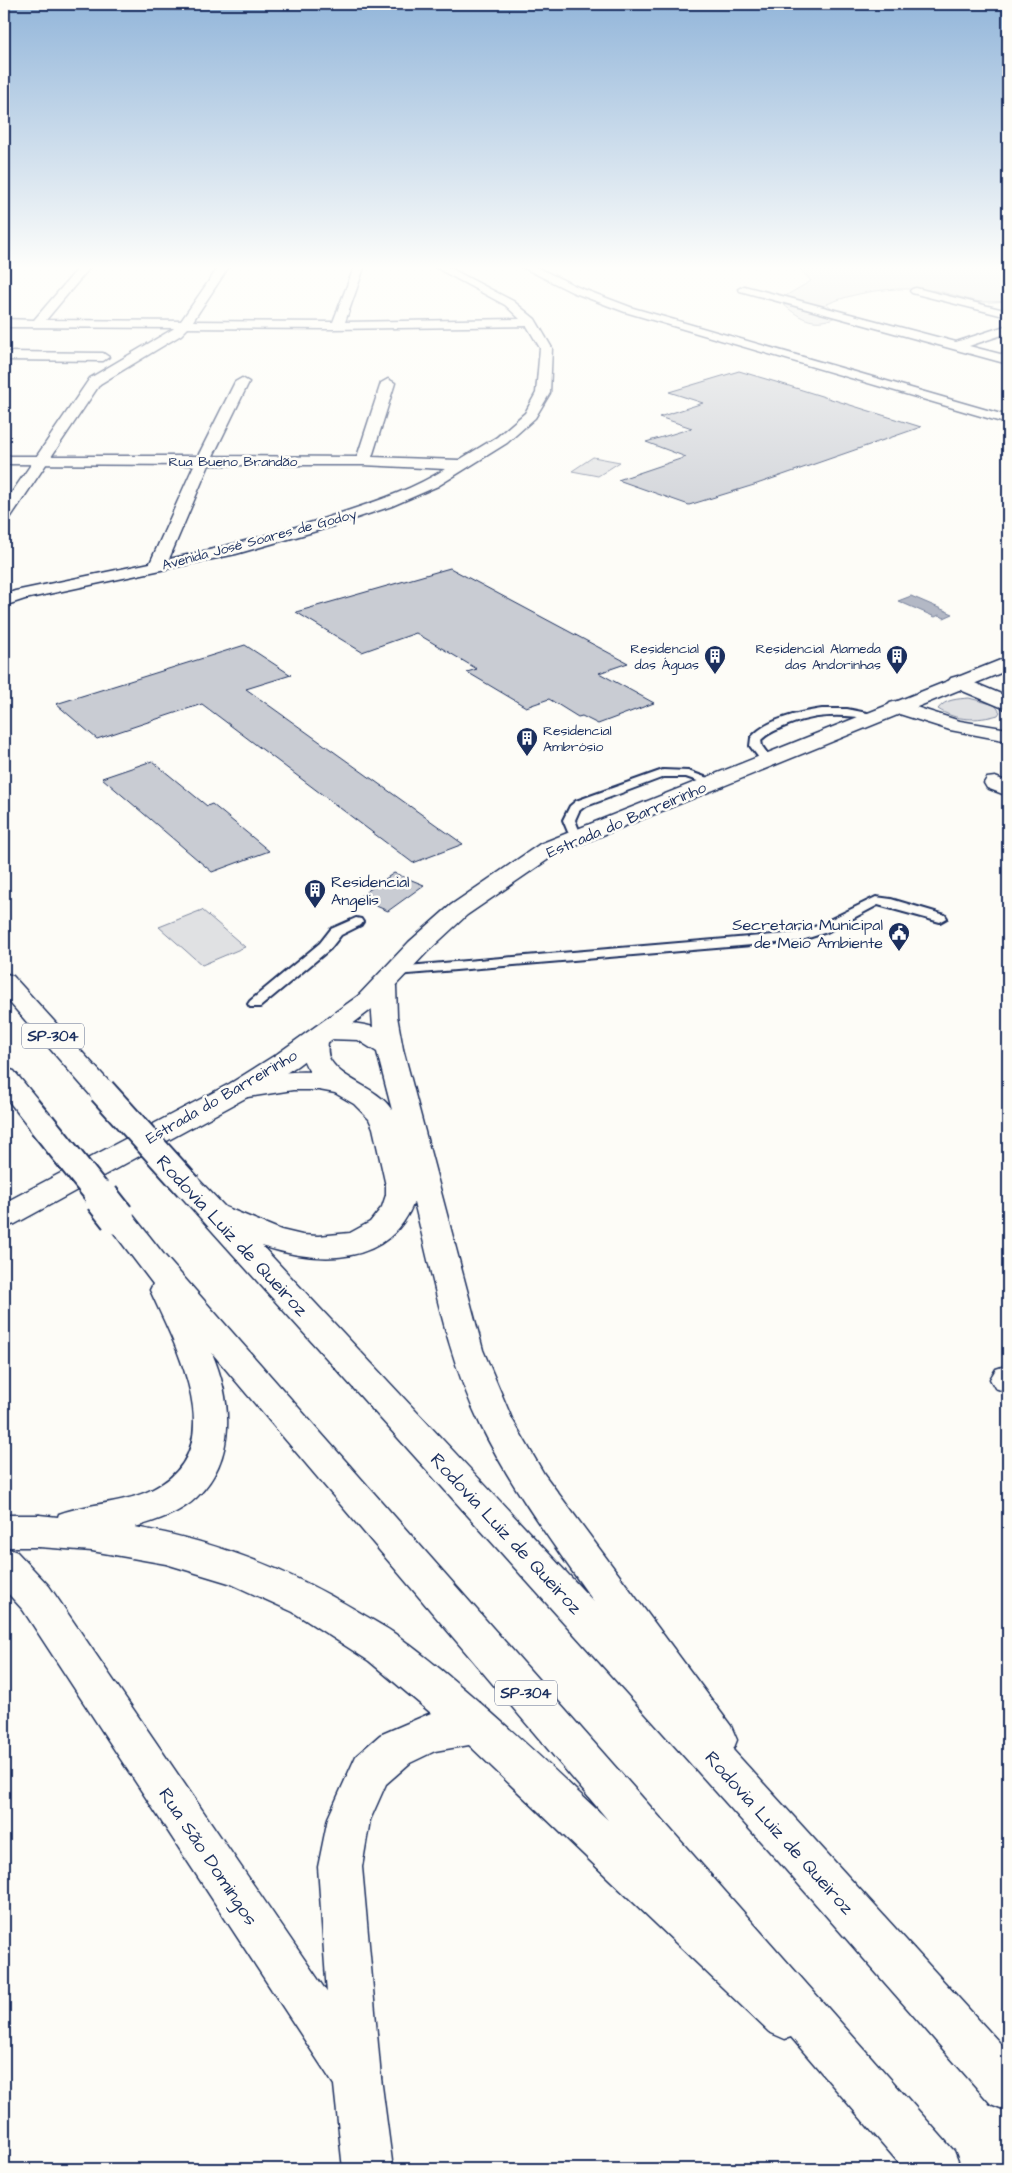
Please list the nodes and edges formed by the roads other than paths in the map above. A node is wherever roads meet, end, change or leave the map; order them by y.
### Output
1 (121, 366) edge
2 (546, 366) edge
3 (824, 366) edge
4 (242, 382) dead end
5 (388, 384) dead end
6 (1001, 402) dead end
7 (978, 411) junction
8 (1008, 420) edge
9 (4, 460) edge
10 (42, 460) junction
11 (203, 461) junction
12 (363, 461) junction
13 (462, 465) junction
14 (4, 515) edge
15 (157, 567) junction
16 (12, 596) edge
17 (4, 601) edge
18 (1008, 663) edge
19 (958, 682) junction
20 (1008, 704) edge
21 (897, 707) junction
22 (872, 716) junction
23 (1008, 716) edge
24 (975, 730) junction
25 (1008, 735) edge
26 (766, 760) junction
27 (712, 783) junction
28 (580, 837) junction
29 (940, 918) dead end
30 (356, 922) dead end
31 (390, 979) junction
32 (4, 981) edge
33 (255, 1004) dead end
34 (322, 1036) junction
35 (390, 1049) junction
36 (4, 1077) edge
37 (346, 1088) junction
38 (240, 1089) junction
39 (199, 1198) junction
40 (4, 1216) edge
41 (154, 1264) junction
42 (21, 1531) edge
43 (4, 1563) edge
44 (476, 1725) junction
45 (794, 1847) junction
46 (357, 2078) junction
47 (1008, 2087) edge
48 (894, 2119) junction
49 (368, 2169) edge
50 (936, 2169) edge

1 - 10 main road
2 - 13 main road, Avenida José Soares de Godoy
3 - 7 main road
4 - 11 main road
5 - 12 main road
6 - 7 main road
7 - 8 main road
9 - 10 main road, Rua Bueno Brandão
10 - 11 main road, Rua Bueno Brandão
10 - 14 main road
11 - 12 main road, Rua Bueno Brandão
11 - 15 main road
12 - 13 main road, Rua Bueno Brandão
13 - 15 main road, Avenida José Soares de Godoy
15 - 16 main road, Avenida José Soares de Godoy
16 - 17 main road, Avenida José Soares de Godoy
18 - 19 main road, Estrada do Barreirinho
19 - 20 main road
19 - 21 main road, Estrada do Barreirinho
21 - 22 main road, Estrada do Barreirinho
21 - 24 main road
22 - 26 main road, Estrada do Barreirinho
22 - 26 lane
23 - 24 main road
24 - 25 main road
26 - 27 main road, Estrada do Barreirinho
27 - 28 main road, Estrada do Barreirinho
27 - 28 lane
28 - 31 main road, Estrada do Barreirinho
29 - 31 lane
30 - 33 lane
31 - 34 main road, Estrada do Barreirinho
31 - 35 main road
32 - 39 main road, Rodovia Luiz de Queiroz / SP-304, bridge
34 - 35 main road
34 - 37 main road
34 - 38 main road, Estrada do Barreirinho
35 - 45 main road
36 - 41 main road, SP-304, bridge
37 - 38 main road
37 - 39 main road
38 - 40 main road, Estrada do Barreirinho
39 - 45 main road, Rodovia Luiz de Queiroz / SP-304
41 - 42 main road
41 - 48 main road, SP-304
42 - 44 main road
43 - 46 main road, Rua São Domingos
44 - 46 main road
44 - 48 main road
45 - 47 main road, Rodovia Luiz de Queiroz / SP-304
46 - 49 main road, Rua São Domingos
48 - 50 main road, SP-304

